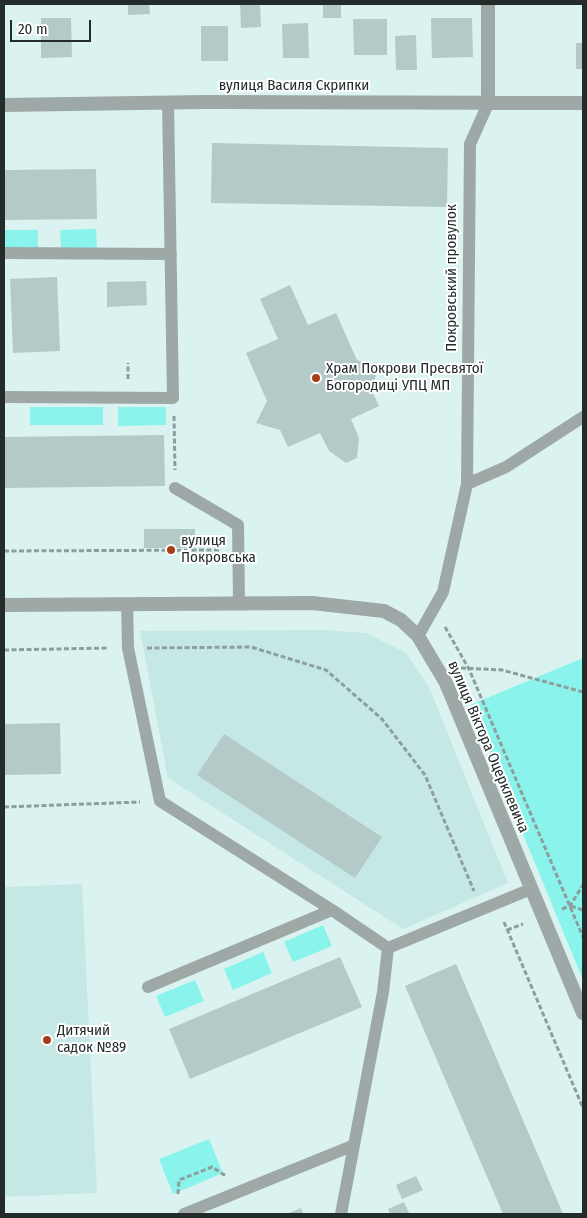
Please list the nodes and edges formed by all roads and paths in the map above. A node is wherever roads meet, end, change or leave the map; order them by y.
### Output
1 (488, 4) edge
2 (168, 102) junction
3 (583, 103) edge
4 (488, 104) junction
5 (4, 105) edge
6 (4, 253) edge
7 (171, 254) junction
8 (4, 397) edge
9 (173, 398) junction
10 (583, 417) edge
11 (467, 484) junction
12 (175, 488) joint
13 (238, 550) junction
14 (4, 551) edge
15 (239, 603) junction
16 (127, 604) junction
17 (4, 605) edge
18 (434, 607) junction
19 (418, 636) junction
20 (128, 648) junction
21 (4, 650) edge
22 (436, 664) junction
23 (469, 669) junction
24 (583, 692) edge
25 (160, 801) junction
26 (4, 807) edge
27 (583, 885) edge
28 (531, 888) junction
29 (496, 903) junction
30 (570, 906) junction
31 (482, 909) junction
32 (332, 910) junction
33 (583, 910) edge
34 (583, 937) edge
35 (388, 948) junction
36 (148, 988) dead end
37 (583, 1013) edge
38 (583, 1108) edge
39 (352, 1146) junction
40 (184, 1214) edge
41 (341, 1214) edge

1 - 4 street, Покровський провулок
2 - 4 street, вулиця Василя Скрипки
2 - 5 street, вулиця Василя Скрипки
2 - 7 lane
3 - 4 street, вулиця Василя Скрипки
4 - 11 lane, Покровський провулок
6 - 7 lane
7 - 9 lane
8 - 9 lane
9 - 12 path
10 - 11 lane
11 - 18 lane, Покровський провулок
12 - 13 lane
13 - 14 path
13 - 15 lane
15 - 16 street, вулиця Віктора Оцерклевича
15 - 19 street, вулиця Віктора Оцерклевича
16 - 17 street, вулиця Віктора Оцерклевича
16 - 20 lane
18 - 19 lane, Покровський провулок
18 - 23 path
19 - 22 street, вулиця Віктора Оцерклевича
20 - 21 path
20 - 25 lane
20 - 31 path
22 - 23 path
22 - 28 street, вулиця Віктора Оцерклевича
23 - 24 path
23 - 30 path
25 - 26 path
25 - 32 lane
27 - 30 path
28 - 29 lane
28 - 37 street, вулиця Віктора Оцерклевича
29 - 31 lane
29 - 38 path
30 - 33 path
30 - 34 path
31 - 35 lane
32 - 35 lane
32 - 36 lane
35 - 39 lane
39 - 40 lane
39 - 41 lane

